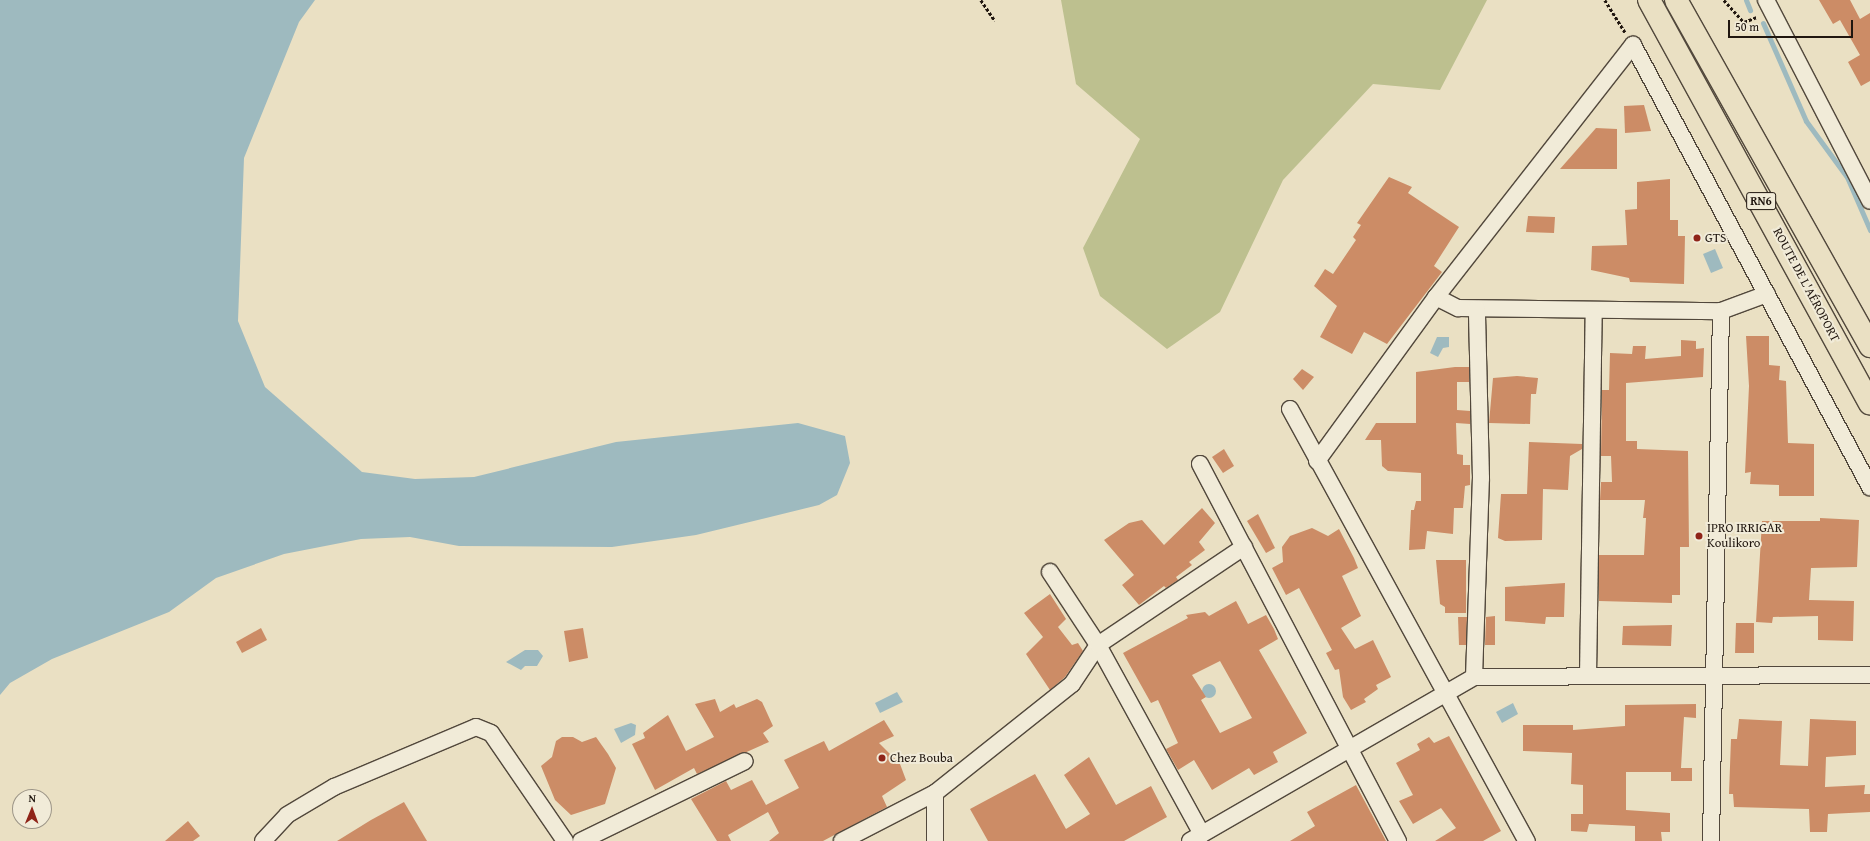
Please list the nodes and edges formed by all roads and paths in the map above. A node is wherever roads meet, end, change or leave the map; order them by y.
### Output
1 (981, 0) edge
2 (1605, 0) edge
3 (1649, 0) edge
4 (1676, 0) edge
5 (1724, 0) edge
6 (1769, 6) edge
7 (995, 21) dead end
8 (1633, 45) junction
9 (1870, 201) edge
10 (1767, 294) junction
11 (1436, 297) junction
12 (1477, 308) junction
13 (1594, 311) junction
14 (1721, 311) junction
15 (1870, 346) edge
16 (1870, 403) edge
17 (1290, 409) dead end
18 (1317, 461) junction
19 (1200, 464) dead end
20 (1870, 487) edge
21 (1244, 547) junction
22 (1050, 572) dead end
23 (1098, 645) junction
24 (1870, 675) edge
25 (1588, 676) junction
26 (1714, 676) junction
27 (1474, 677) junction
28 (1445, 694) junction
29 (1350, 749) junction
30 (745, 761) dead end
31 (935, 793) junction
32 (1196, 837) edge
33 (263, 841) edge
34 (565, 841) edge
35 (582, 841) edge
36 (842, 841) edge
37 (935, 841) edge
38 (1398, 841) edge
39 (1527, 841) edge
40 (1711, 841) edge

1 - 7 path
2 - 8 path
3 - 16 highway, ROUTE DE L'AÉROPORT / RN6
4 - 15 highway, ROUTE DE L'AÉROPORT / RN6
5 - 6 path
6 - 9 street
8 - 10 street
8 - 11 street
10 - 14 street
10 - 20 street
11 - 12 street
11 - 18 street
12 - 13 street
12 - 27 street
13 - 14 street
13 - 25 street
14 - 26 street
17 - 18 street
18 - 28 street
19 - 21 street
21 - 23 street
21 - 29 street
22 - 23 street
23 - 31 street
23 - 32 street
24 - 26 street
25 - 26 street
25 - 27 street
26 - 40 street
27 - 28 street
28 - 29 street
28 - 39 street
29 - 32 street
29 - 38 street
30 - 35 street
31 - 36 street
31 - 37 street
33 - 34 street

